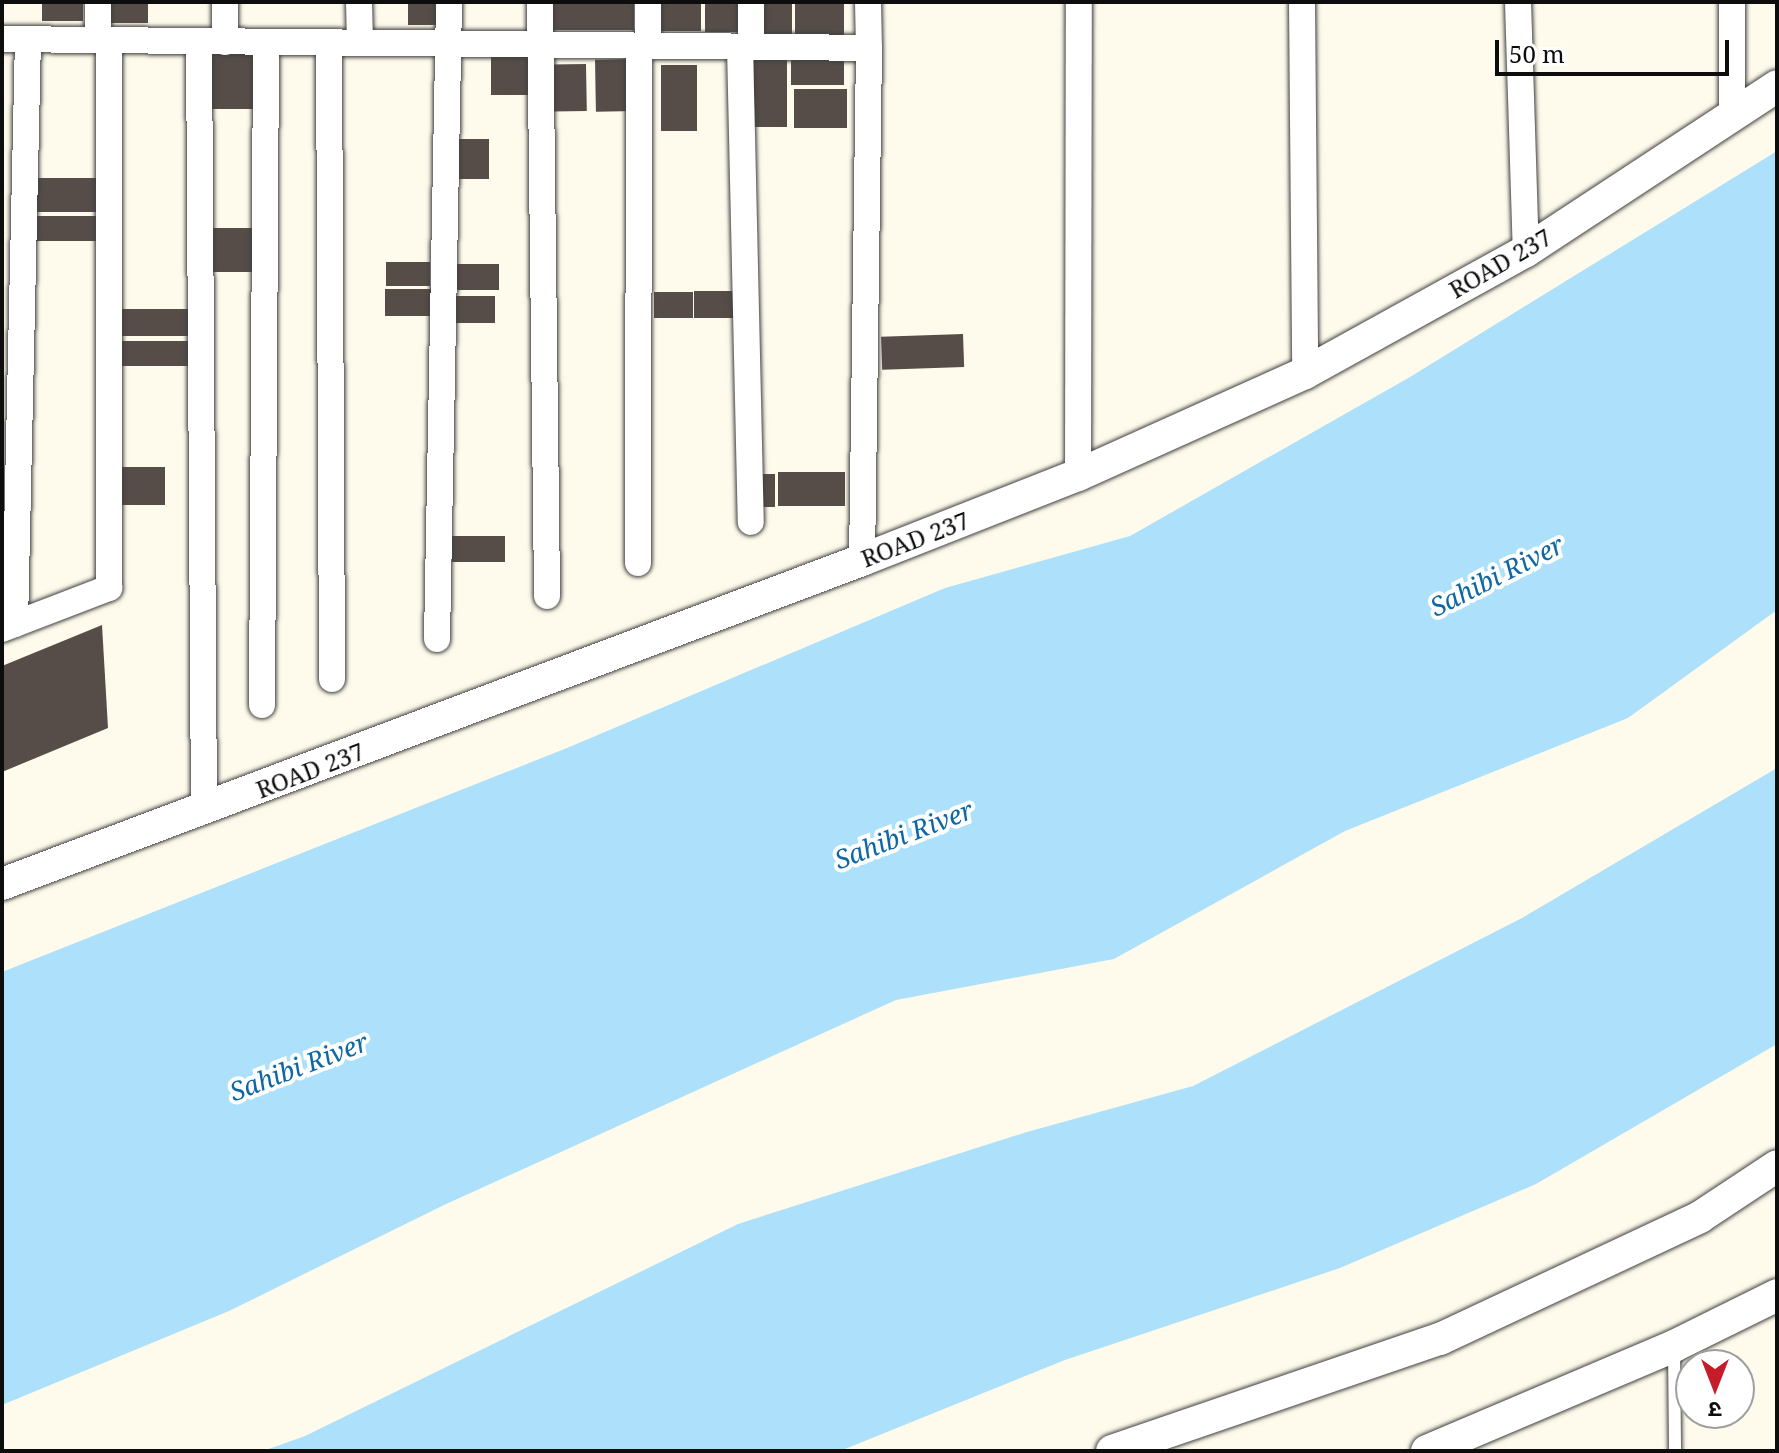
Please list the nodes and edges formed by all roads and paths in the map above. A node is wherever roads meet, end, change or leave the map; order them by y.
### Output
1 (98, 2) edge
2 (225, 2) edge
3 (359, 2) edge
4 (449, 2) edge
5 (540, 2) edge
6 (648, 2) edge
7 (751, 2) edge
8 (868, 2) edge
9 (1079, 2) edge
10 (1302, 2) edge
11 (1518, 2) edge
12 (1732, 2) edge
13 (15, 39) edge
14 (104, 40) junction
15 (212, 41) junction
16 (266, 43) junction
17 (329, 43) junction
18 (360, 43) junction
19 (449, 44) junction
20 (540, 47) junction
21 (644, 47) junction
22 (745, 47) junction
23 (869, 48) junction
24 (1777, 86) edge
25 (1732, 117) junction
26 (1526, 251) junction
27 (1305, 373) junction
28 (1078, 475) junction
29 (751, 522) dead end
30 (862, 560) junction
31 (638, 563) dead end
32 (547, 596) dead end
33 (9, 626) edge
34 (437, 639) dead end
35 (332, 679) dead end
36 (262, 705) dead end
37 (204, 810) junction
38 (2, 884) edge
39 (1777, 1166) edge
40 (1777, 1295) edge
41 (1674, 1346) junction
42 (1112, 1451) edge
43 (1427, 1451) edge
44 (1675, 1451) edge

1 - 14 street
2 - 15 street
3 - 18 street
4 - 19 street
5 - 20 street
6 - 21 street
7 - 22 street
8 - 23 street
9 - 28 street
10 - 27 street
11 - 26 street
12 - 25 street
13 - 14 street
13 - 33 street
14 - 15 street
14 - 33 street
15 - 16 street
15 - 37 street
16 - 17 street
16 - 36 street
17 - 18 street
17 - 35 street
18 - 19 street
19 - 20 street
19 - 34 street
20 - 21 street
20 - 32 street
21 - 22 street
21 - 31 street
22 - 23 street
22 - 29 street
23 - 30 street
24 - 25 street, ROAD 237
25 - 26 street, ROAD 237
26 - 27 street, ROAD 237
27 - 28 street, ROAD 237
28 - 30 street, ROAD 237
30 - 37 street, ROAD 237
37 - 38 street, ROAD 237
39 - 42 street
40 - 41 street
41 - 43 street
41 - 44 lane

